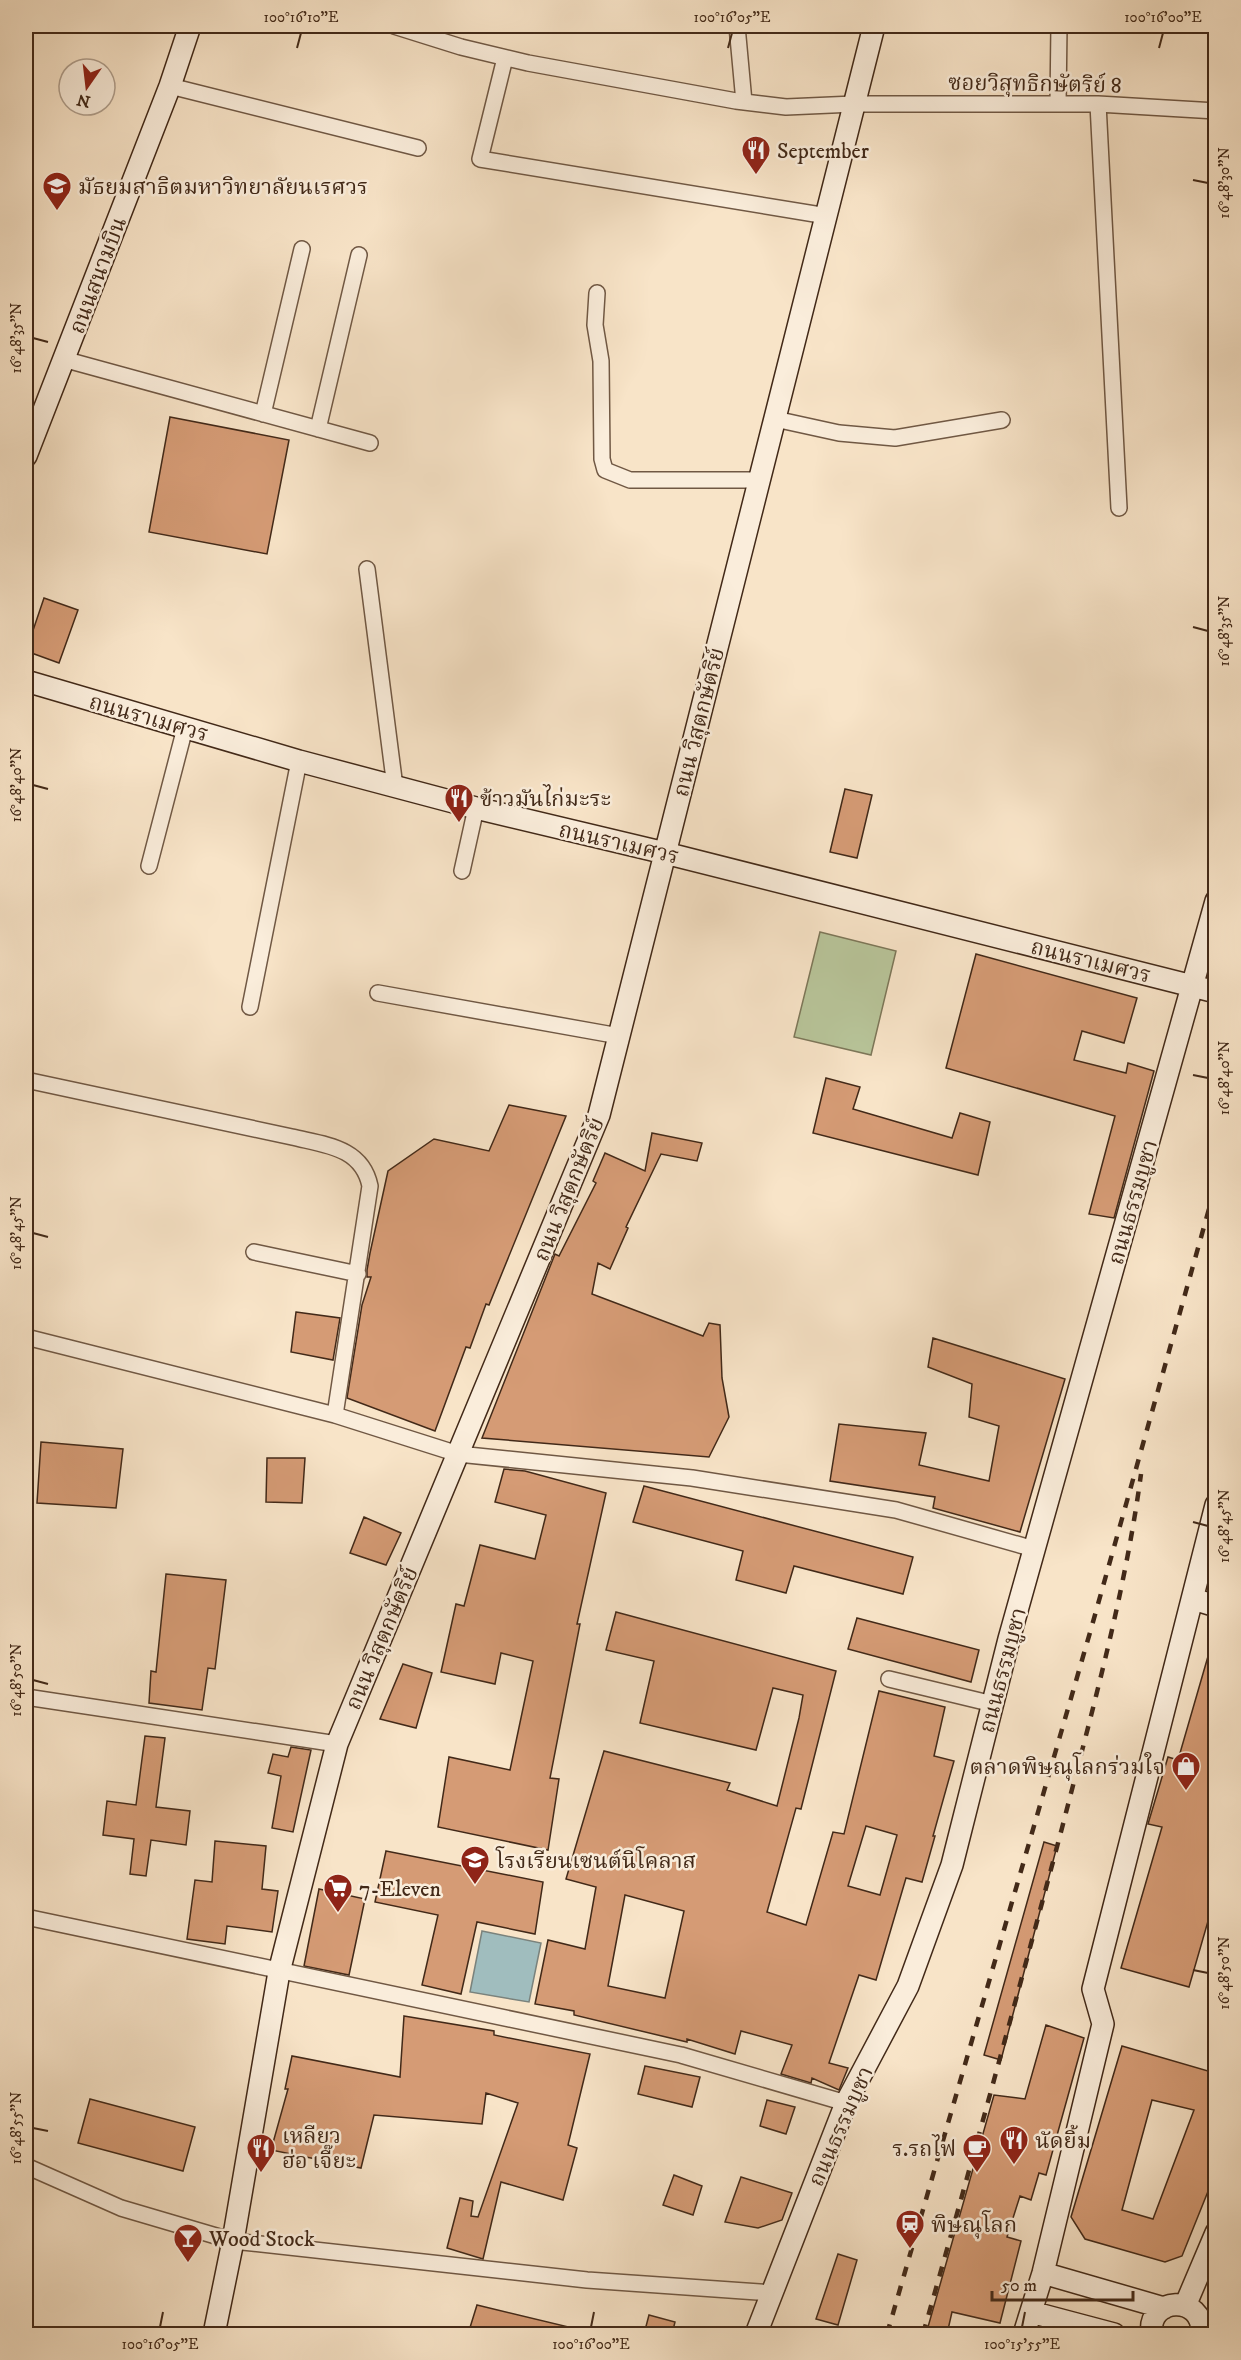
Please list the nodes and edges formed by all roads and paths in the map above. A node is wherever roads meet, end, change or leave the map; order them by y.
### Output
1 (190, 26) edge
2 (394, 26) edge
3 (737, 26) edge
4 (874, 26) edge
5 (1059, 26) edge
6 (505, 58) junction
7 (170, 86) junction
8 (744, 102) junction
9 (854, 104) junction
10 (1058, 104) junction
11 (1098, 104) junction
12 (1215, 111) edge
13 (418, 148) dead end
14 (827, 216) junction
15 (302, 249) dead end
16 (359, 255) dead end
17 (597, 293) dead end
18 (63, 359) junction
19 (262, 414) junction
20 (775, 419) junction
21 (1002, 420) dead end
22 (318, 429) junction
23 (370, 443) dead end
24 (26, 456) edge
25 (759, 480) junction
26 (1119, 508) dead end
27 (367, 569) dead end
28 (26, 681) edge
29 (185, 728) junction
30 (299, 761) junction
31 (396, 787) junction
32 (476, 808) junction
33 (665, 853) junction
34 (149, 866) dead end
35 (462, 871) dead end
36 (1215, 901) edge
37 (1193, 985) junction
38 (1215, 992) edge
39 (378, 993) dead end
40 (250, 1007) dead end
41 (619, 1036) junction
42 (26, 1080) edge
43 (254, 1252) dead end
44 (358, 1274) junction
45 (26, 1337) edge
46 (335, 1415) junction
47 (458, 1454) junction
48 (1215, 1505) edge
49 (1035, 1549) junction
50 (1193, 1599) junction
51 (1215, 1606) edge
52 (889, 1679) dead end
53 (26, 1697) edge
54 (993, 1704) junction
55 (337, 1744) junction
56 (26, 1917) edge
57 (279, 1972) junction
58 (846, 2103) junction
59 (26, 2166) edge
60 (1215, 2233) edge
61 (233, 2241) junction
62 (1042, 2273) junction
63 (773, 2293) junction
64 (1185, 2306) junction
65 (1164, 2308) junction
66 (1031, 2312) junction
67 (214, 2334) edge
68 (756, 2334) edge
69 (1024, 2334) edge
70 (1114, 2334) edge
71 (1152, 2334) edge
72 (1202, 2334) edge

1 - 7 street, ถนนสนามบิน
2 - 6 street, ซอยวิสุทธิกษัตริย์ 8
3 - 8 street
4 - 9 street, ถนน วิสุตกษัตริย์
5 - 10 street
6 - 8 street, ซอยวิสุทธิกษัตริย์ 8
6 - 14 street
7 - 13 street
7 - 18 street, ถนนสนามบิน
8 - 9 street, ซอยวิสุทธิกษัตริย์ 8
9 - 10 street, ซอยวิสุทธิกษัตริย์ 8
9 - 14 street, ถนน วิสุตกษัตริย์
10 - 11 street, ซอยวิสุทธิกษัตริย์ 8
11 - 12 street, ซอยวิสุทธิกษัตริย์ 8
11 - 26 street
14 - 20 street, ถนน วิสุตกษัตริย์
15 - 19 street
16 - 22 street
17 - 25 street
18 - 19 street
18 - 24 street, ถนนสนามบิน
19 - 22 street
20 - 21 street
20 - 25 street, ถนน วิสุตกษัตริย์
22 - 23 street
25 - 33 street, ถนน วิสุตกษัตริย์
27 - 31 street
28 - 29 street, ถนนราเมศวร
29 - 30 street, ถนนราเมศวร
29 - 34 street
30 - 31 street, ถนนราเมศวร
30 - 40 street
31 - 32 street, ถนนราเมศวร
32 - 33 street, ถนนราเมศวร
32 - 35 street
33 - 37 street, ถนนราเมศวร
33 - 41 street, ถนน วิสุตกษัตริย์
36 - 37 street, ถนนธรรมบูชา
37 - 38 street, ถนนราเมศวร
37 - 49 street, ถนนธรรมบูชา
39 - 41 street
41 - 47 street, ถนน วิสุตกษัตริย์
42 - 44 street
43 - 44 street
44 - 46 street
45 - 46 street
46 - 47 street
47 - 49 street
47 - 55 street, ถนน วิสุตกษัตริย์
48 - 50 street
49 - 54 street, ถนนธรรมบูชา
50 - 51 street
50 - 62 street
52 - 54 street
53 - 55 street
54 - 58 street, ถนนธรรมบูชา
55 - 57 street, ถนน วิสุตกษัตริย์
56 - 57 street
57 - 58 street
57 - 61 street, ถนน วิสุตกษัตริย์
58 - 63 street, ถนนธรรมบูชา
59 - 61 street
60 - 64 street
61 - 63 street
61 - 67 street, ถนน วิสุตกษัตริย์
62 - 65 street
62 - 66 street
63 - 68 street, ถนนธรรมบูชา
64 - 65 street
64 - 72 street
65 - 71 street
66 - 69 street
66 - 70 street

